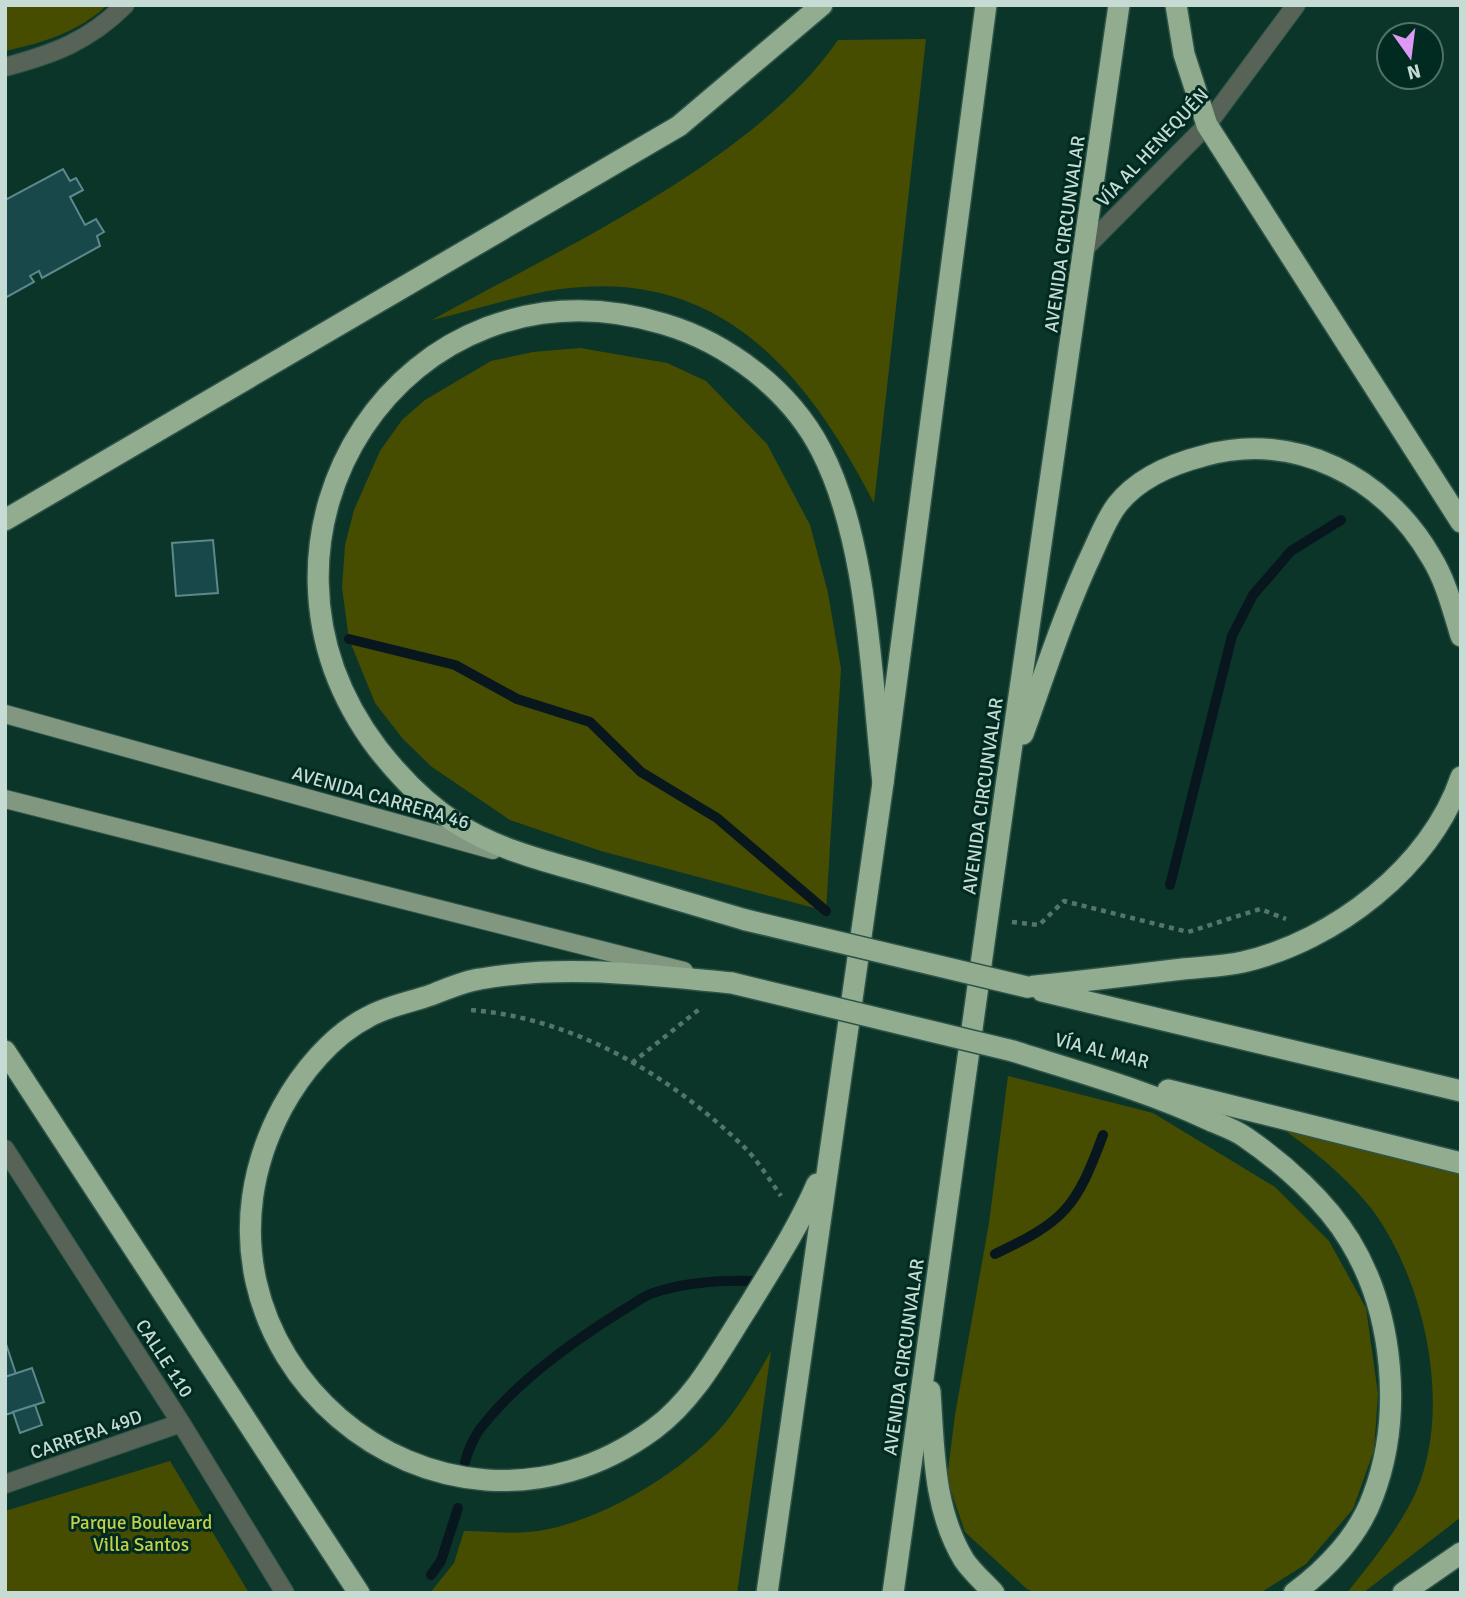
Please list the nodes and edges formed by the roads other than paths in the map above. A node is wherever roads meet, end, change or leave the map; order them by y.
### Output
1 (125, 5) edge
2 (822, 5) edge
3 (986, 5) edge
4 (1119, 5) edge
5 (1176, 5) edge
6 (1296, 5) edge
7 (5, 67) edge
8 (1207, 125) junction
9 (1085, 248) junction
10 (5, 520) edge
11 (1461, 522) edge
12 (1461, 636) edge
13 (5, 714) edge
14 (1461, 777) edge
15 (1007, 779) junction
16 (883, 783) junction
17 (5, 799) edge
18 (746, 920) junction
19 (732, 984) junction
20 (1027, 988) junction
21 (5, 1051) edge
22 (1013, 1051) junction
23 (1461, 1091) edge
24 (5, 1149) edge
25 (828, 1160) junction
26 (1461, 1163) edge
27 (926, 1349) junction
28 (181, 1423) junction
29 (5, 1485) edge
30 (1461, 1553) edge
31 (285, 1593) edge
32 (359, 1593) edge
33 (767, 1593) edge
34 (893, 1593) edge
35 (993, 1593) edge
36 (1294, 1593) edge
37 (1403, 1593) edge

1 - 7 street
2 - 10 highway
3 - 16 highway
4 - 9 highway, AVENIDA CIRCUNVALAR
5 - 8 highway
6 - 8 street, VÍA AL HENEQUÉN
8 - 9 street, VÍA AL HENEQUÉN
8 - 11 highway
9 - 15 highway, AVENIDA CIRCUNVALAR
12 - 15 highway
13 - 18 main road, AVENIDA CARRERA 46
14 - 20 highway
15 - 27 highway, AVENIDA CIRCUNVALAR
16 - 18 highway
16 - 25 highway
17 - 19 main road
18 - 20 highway, bridge
19 - 22 highway, VÍA AL MAR, bridge
19 - 25 highway, VÍA AL MAR
20 - 23 highway
21 - 32 highway
22 - 26 highway, VÍA AL MAR
22 - 36 highway
24 - 28 street, CALLE 110
25 - 33 highway
27 - 34 highway, AVENIDA CIRCUNVALAR
27 - 35 highway
28 - 29 street, CARRERA 49D
28 - 31 street, CALLE 110
30 - 37 highway

